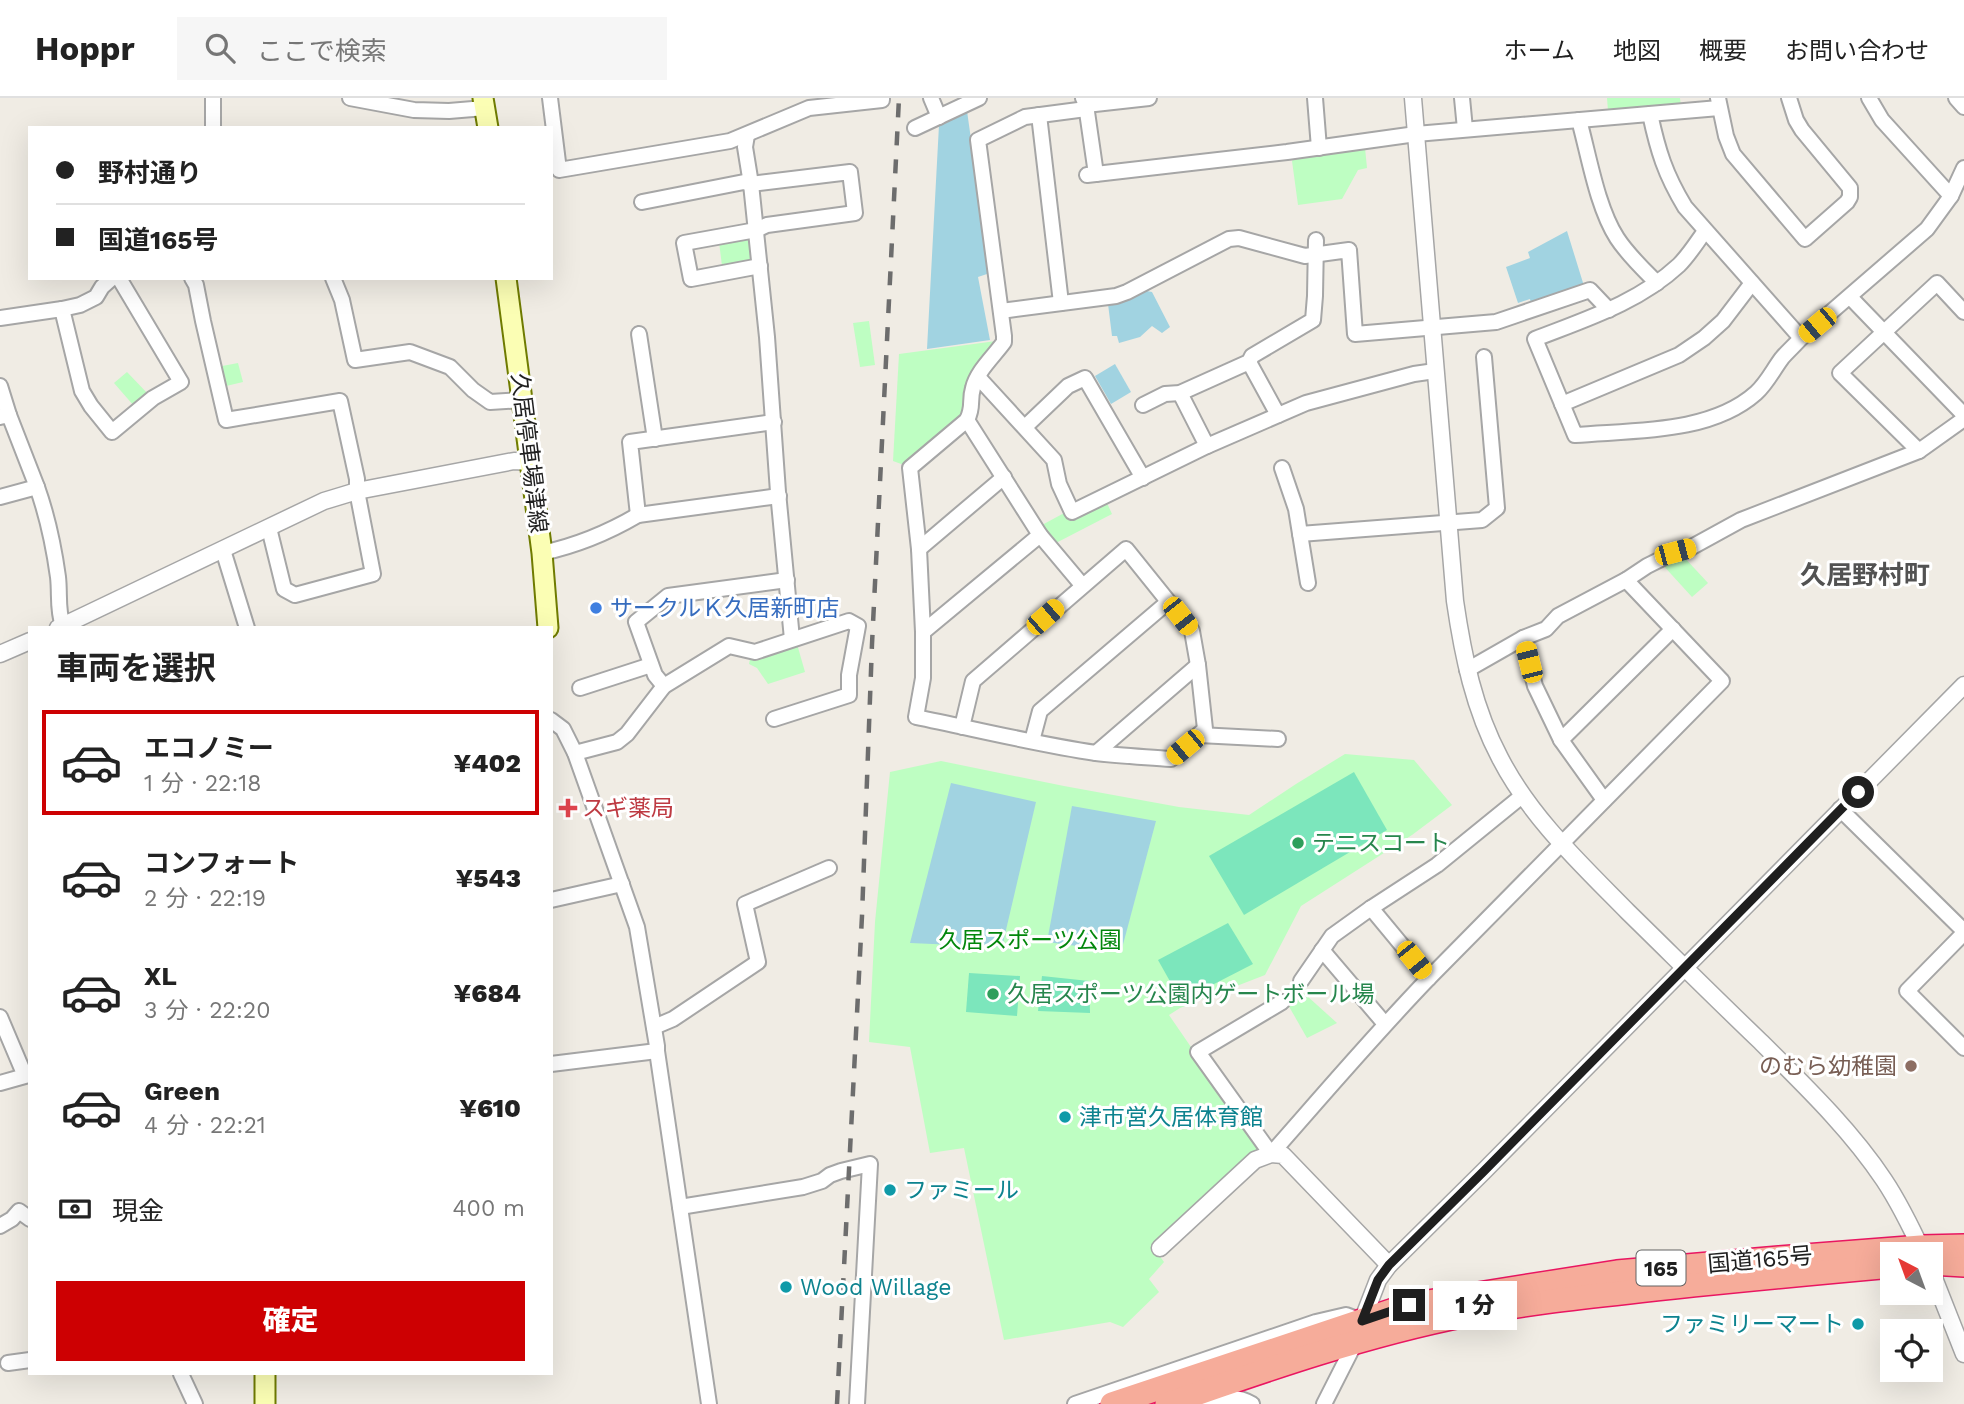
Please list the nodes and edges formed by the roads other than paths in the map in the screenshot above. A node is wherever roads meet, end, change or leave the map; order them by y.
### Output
1 (213, 98) edge
2 (350, 98) edge
3 (550, 98) edge
4 (882, 98) edge
5 (931, 98) edge
6 (979, 98) edge
7 (1149, 98) edge
8 (1315, 98) edge
9 (1413, 98) edge
10 (1462, 98) edge
11 (1789, 98) edge
12 (1869, 98) edge
13 (1956, 98) edge
14 (484, 103) edge
15 (1719, 103) edge
16 (413, 104) edge
17 (1085, 104) edge
18 (1964, 106) edge
19 (1650, 114) junction
20 (1039, 116) junction
21 (939, 117) junction
22 (1578, 120) junction
23 (213, 126) edge
24 (488, 126) edge
25 (915, 128) dead end
26 (1465, 129) junction
27 (1416, 134) junction
28 (747, 135) junction
29 (1319, 148) junction
30 (1964, 168) edge
31 (751, 184) junction
32 (1951, 196) junction
33 (642, 202) dead end
34 (756, 230) junction
35 (1706, 231) junction
36 (1316, 247) junction
37 (760, 266) junction
38 (110, 280) edge
39 (120, 280) edge
40 (193, 280) edge
41 (334, 280) edge
42 (506, 280) edge
43 (1657, 283) junction
44 (1752, 283) junction
45 (1850, 297) junction
46 (1061, 303) junction
47 (62, 309) junction
48 (1609, 310) junction
49 (1001, 311) junction
50 (1964, 312) edge
51 (0, 318) edge
52 (1432, 327) junction
53 (1884, 332) junction
54 (639, 334) dead end
55 (1801, 338) junction
56 (1484, 357) dead end
57 (1250, 362) junction
58 (1435, 371) junction
59 (978, 377) junction
60 (0, 386) edge
61 (1180, 393) junction
62 (522, 400) junction
63 (1562, 404) junction
64 (1143, 405) dead end
65 (1278, 415) junction
66 (4, 416) edge
67 (1964, 417) edge
68 (967, 420) junction
69 (774, 422) junction
70 (1025, 427) junction
71 (1964, 429) edge
72 (1948, 432) junction
73 (655, 439) junction
74 (1208, 446) junction
75 (1919, 451) junction
76 (530, 462) junction
77 (1282, 468) dead end
78 (1004, 477) junction
79 (1143, 478) junction
80 (37, 486) junction
81 (357, 491) junction
82 (779, 496) junction
83 (0, 497) edge
84 (638, 515) junction
85 (1448, 523) junction
86 (269, 528) junction
87 (1300, 534) junction
88 (1040, 535) junction
89 (919, 549) junction
90 (223, 550) junction
91 (542, 553) junction
92 (787, 580) junction
93 (1626, 580) junction
94 (1308, 583) dead end
95 (1082, 586) junction
96 (1168, 602) junction
97 (61, 626) edge
98 (63, 626) edge
99 (246, 626) edge
100 (548, 626) edge
101 (1673, 629) junction
102 (923, 632) junction
103 (1523, 638) junction
104 (792, 639) junction
105 (28, 642) edge
106 (0, 654) edge
107 (651, 665) junction
108 (1198, 665) junction
109 (1467, 670) junction
110 (1964, 685) edge
111 (664, 686) junction
112 (580, 688) dead end
113 (774, 719) dead end
114 (553, 722) edge
115 (962, 727) junction
116 (1199, 735) junction
117 (1278, 739) dead end
118 (1561, 740) junction
119 (1032, 741) junction
120 (575, 752) junction
121 (1096, 753) junction
122 (1522, 796) junction
123 (1604, 800) junction
124 (1840, 810) junction
125 (1560, 844) junction
126 (830, 868) dead end
127 (622, 884) junction
128 (553, 900) edge
129 (1371, 908) junction
130 (1964, 932) edge
131 (1322, 950) junction
132 (1684, 967) junction
133 (1429, 978) junction
134 (1301, 981) dead end
135 (1282, 1002) dead end
136 (0, 1017) edge
137 (1385, 1024) junction
138 (654, 1027) junction
139 (1964, 1048) edge
140 (657, 1051) junction
141 (553, 1064) edge
142 (0, 1083) edge
143 (1271, 1153) junction
144 (680, 1207) junction
145 (28, 1218) edge
146 (0, 1226) edge
147 (1919, 1242) edge
148 (1964, 1246) edge
149 (1160, 1248) dead end
150 (1943, 1251) edge
151 (1880, 1257) edge
152 (1943, 1260) edge
153 (1389, 1265) junction
154 (1964, 1265) edge
155 (1880, 1267) edge
156 (1943, 1301) edge
157 (1358, 1332) junction
158 (1964, 1354) edge
159 (28, 1360) edge
160 (8, 1363) dead end
161 (181, 1375) edge
162 (265, 1375) edge
163 (1173, 1396) edge
164 (195, 1404) edge
165 (265, 1404) edge
166 (709, 1404) edge
167 (857, 1404) edge
168 (1075, 1404) edge
169 (1112, 1404) edge
170 (1207, 1404) edge
171 (1252, 1404) edge
172 (1324, 1404) edge

1 - 23 street
2 - 16 street
3 - 28 street
4 - 28 street
5 - 21 street
6 - 21 street
7 - 17 street
8 - 29 street
9 - 27 street
10 - 26 street
11 - 15 street
12 - 32 street
13 - 18 street
14 - 16 street
14 - 24 main road
15 - 19 street
17 - 20 street
17 - 29 street
19 - 22 street
19 - 35 street
20 - 46 street
20 - 49 street
21 - 25 street
22 - 26 street
22 - 43 street
26 - 27 street
27 - 29 street
27 - 52 street
28 - 31 street
30 - 32 street
31 - 33 street
31 - 34 street
31 - 34 street
32 - 45 street
34 - 37 street
34 - 37 street
35 - 43 street
35 - 44 street
36 - 46 street
36 - 52 street
36 - 57 street
37 - 69 street
38 - 47 street
39 - 47 street
40 - 81 street
41 - 62 street
42 - 62 main road, 久居停車場津線
43 - 48 street
44 - 55 street
44 - 63 street
45 - 53 street
45 - 55 street
46 - 49 street
47 - 51 street
48 - 52 street
48 - 63 street
49 - 59 street
50 - 53 street
52 - 58 street
53 - 67 street
53 - 75 street
54 - 73 street
55 - 63 street
56 - 85 street
57 - 61 street
57 - 65 street
58 - 65 street
58 - 85 street
59 - 68 street
59 - 70 street
60 - 66 street
61 - 64 street
61 - 74 street
62 - 76 main road, 久居停車場津線
65 - 74 street
66 - 80 street
67 - 72 street
68 - 78 street
68 - 89 street
69 - 73 street
69 - 82 street
70 - 79 street
70 - 79 street
71 - 72 street
72 - 75 street
73 - 84 street
74 - 79 street
75 - 93 street
76 - 81 street
76 - 91 main road, 久居停車場津線
77 - 87 street
78 - 88 street
78 - 89 street
80 - 83 street
80 - 97 street
81 - 86 street
81 - 86 street
82 - 84 street
82 - 92 street
84 - 91 street
85 - 87 street
85 - 109 street
86 - 90 street
87 - 94 street
88 - 95 street
88 - 102 street
89 - 102 street
90 - 98 street
90 - 99 street
91 - 100 main road, 久居停車場津線
92 - 104 street
92 - 107 street
93 - 101 street
93 - 103 street
95 - 96 street
95 - 115 street
96 - 108 street
96 - 119 street
101 - 118 street
101 - 123 street
102 - 115 street
103 - 109 street
103 - 118 street
104 - 111 street
104 - 113 street
105 - 106 street
107 - 111 street
107 - 112 street
108 - 116 street
108 - 121 street
109 - 122 street
110 - 124 street
111 - 120 street
114 - 120 street
115 - 119 street
116 - 117 street
116 - 121 street
118 - 123 street
119 - 121 street
120 - 127 street
122 - 125 street
122 - 129 street
123 - 125 street
124 - 130 street
124 - 132 street
125 - 132 street
125 - 133 street
126 - 138 street
127 - 128 street
127 - 138 street
129 - 131 street
129 - 133 street
130 - 139 street
131 - 134 street
131 - 137 street
132 - 147 street
132 - 153 street
133 - 137 street
135 - 143 street
136 - 142 street
137 - 143 street
138 - 140 street
140 - 141 street
140 - 144 street
143 - 149 street
143 - 153 street
144 - 166 street
144 - 167 street
145 - 146 street
148 - 150 highway, 国道165号 / 165
151 - 157 highway, 国道165号 / 165
152 - 154 highway, 国道165号 / 165
153 - 157 street
155 - 157 highway, 国道165号 / 165
156 - 158 street
157 - 163 highway, 国道165号 / 165
157 - 168 street
157 - 172 street
159 - 160 street
161 - 164 street
162 - 165 main road
163 - 169 highway, 国道165号 / 165
170 - 171 street

